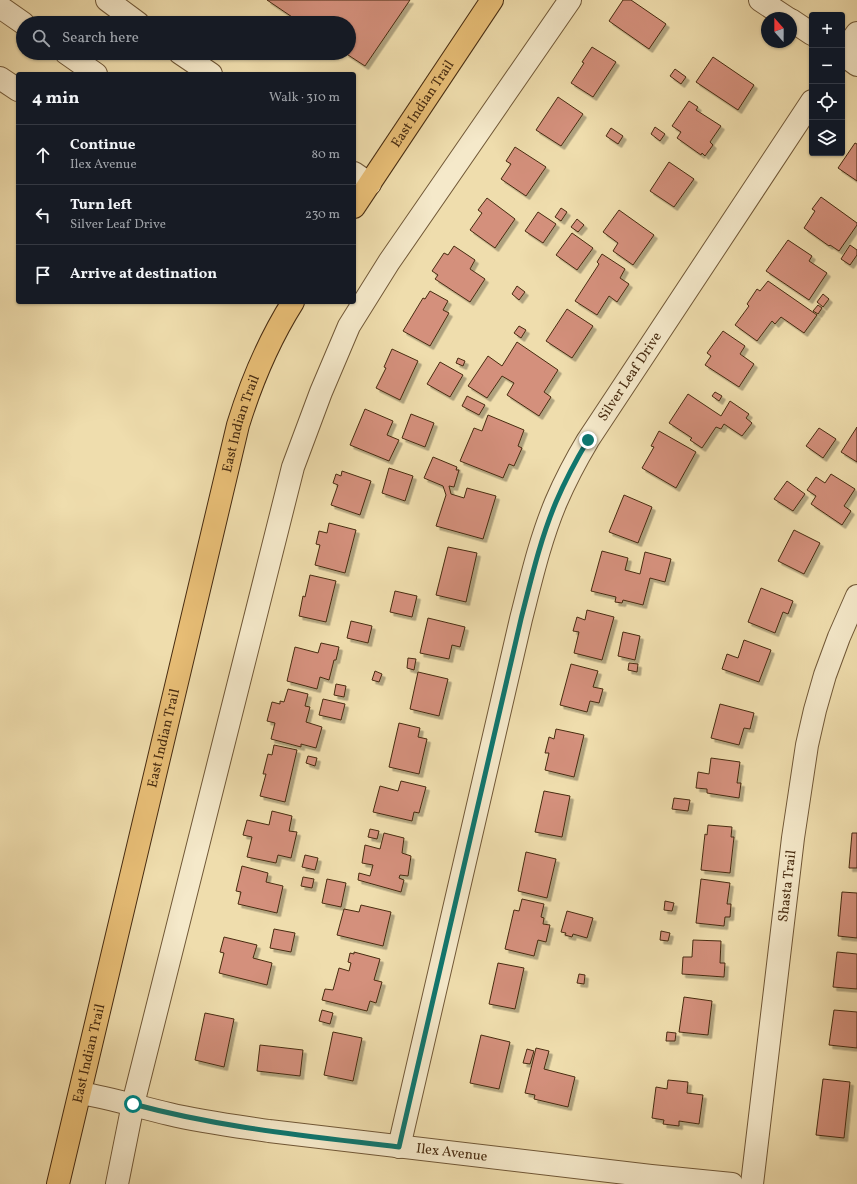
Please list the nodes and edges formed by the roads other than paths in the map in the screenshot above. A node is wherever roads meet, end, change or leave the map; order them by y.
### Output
1 (107, 0) edge
2 (492, 0) edge
3 (570, 0) edge
4 (760, 0) edge
5 (0, 7) edge
6 (778, 12) edge
7 (129, 16) edge
8 (16, 18) edge
9 (797, 24) edge
10 (809, 32) edge
11 (857, 33) edge
12 (845, 50) edge
13 (845, 56) edge
14 (76, 60) edge
15 (190, 60) edge
16 (857, 65) edge
17 (93, 72) edge
18 (208, 72) edge
19 (0, 78) edge
20 (16, 89) edge
21 (809, 106) edge
22 (362, 178) edge
23 (356, 200) edge
24 (289, 304) edge
25 (857, 596) edge
26 (80, 1093) junction
27 (133, 1104) junction
28 (399, 1147) junction
29 (58, 1184) edge
30 (117, 1184) edge
31 (732, 1184) edge
32 (752, 1184) edge

1 - 7 street
2 - 22 main road, East Indian Trail
3 - 27 street
4 - 6 street
5 - 8 street
9 - 10 street
11 - 12 street
13 - 16 street
14 - 17 street
15 - 18 street
19 - 20 street
21 - 28 street, Silver Leaf Drive
22 - 23 main road, East Indian Trail
24 - 26 main road, East Indian Trail
25 - 32 street, Shasta Trail
26 - 27 street, Ilex Avenue
26 - 29 main road, East Indian Trail
27 - 28 street, Ilex Avenue
27 - 30 street
28 - 31 street, Ilex Avenue

